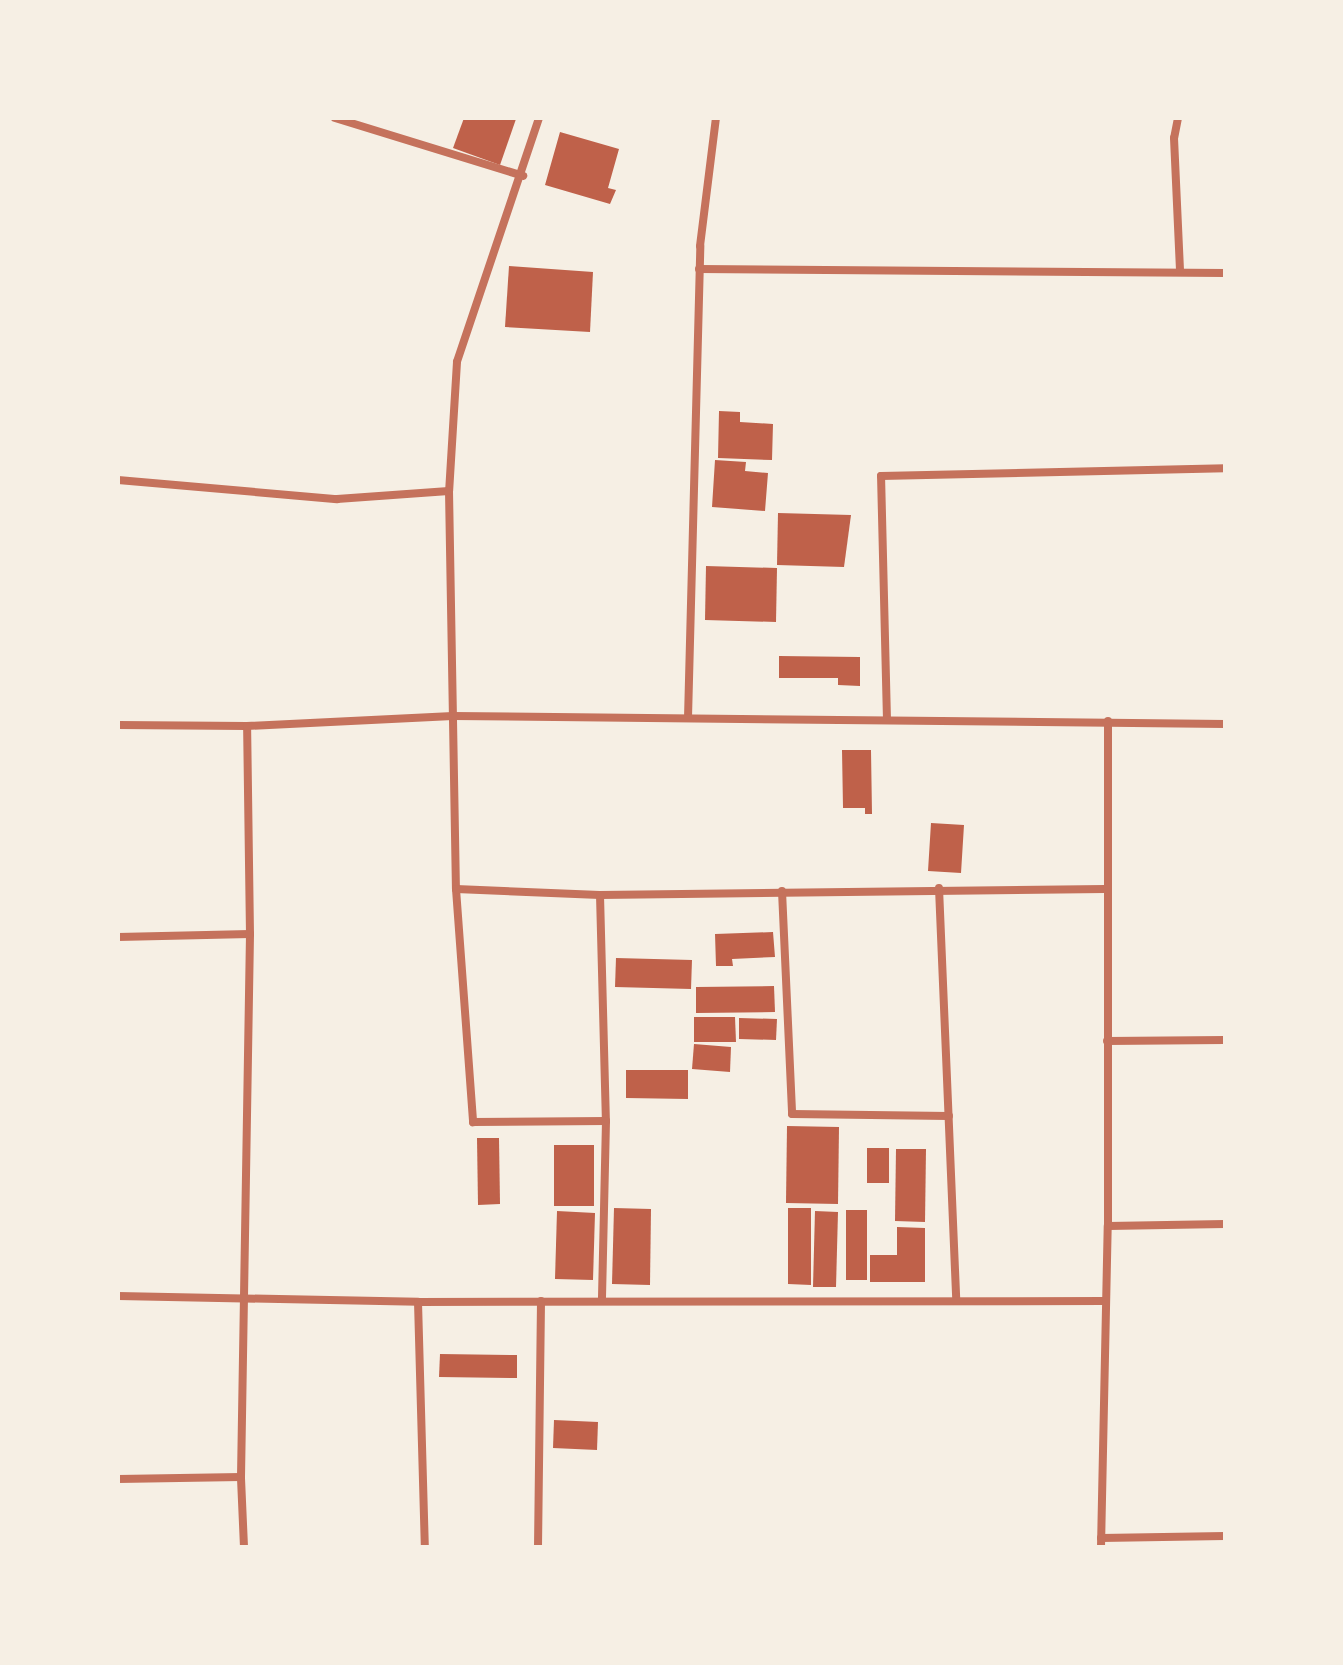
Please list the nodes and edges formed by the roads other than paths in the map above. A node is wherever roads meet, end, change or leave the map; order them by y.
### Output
1 (335, 118) edge
2 (539, 118) edge
3 (716, 118) edge
4 (1178, 118) edge
5 (523, 176) junction
6 (699, 269) junction
7 (1180, 272) junction
8 (1225, 273) edge
9 (1225, 468) edge
10 (118, 480) edge
11 (449, 491) junction
12 (453, 716) junction
13 (688, 718) junction
14 (887, 720) junction
15 (1108, 721) junction
16 (1225, 724) edge
17 (118, 725) edge
18 (247, 726) junction
19 (939, 888) junction
20 (456, 889) junction
21 (1105, 889) junction
22 (782, 891) junction
23 (600, 895) junction
24 (250, 934) junction
25 (118, 937) edge
26 (1225, 1040) edge
27 (1107, 1041) junction
28 (949, 1116) junction
29 (606, 1121) junction
30 (1225, 1224) edge
31 (1108, 1226) junction
32 (118, 1296) edge
33 (956, 1299) junction
34 (248, 1300) junction
35 (602, 1300) junction
36 (541, 1301) junction
37 (1104, 1301) junction
38 (418, 1302) junction
39 (241, 1477) junction
40 (118, 1479) edge
41 (1225, 1536) edge
42 (1101, 1542) edge
43 (244, 1547) edge
44 (425, 1547) edge
45 (538, 1547) edge

1 - 5 street
2 - 5 street
3 - 6 street
4 - 7 street
5 - 11 street
6 - 7 street
6 - 13 street
7 - 8 street
9 - 14 street
10 - 11 street
11 - 12 street
12 - 13 street
12 - 18 street
12 - 20 street
13 - 14 street
14 - 15 street
15 - 16 street
15 - 21 street
17 - 18 street
18 - 24 street
19 - 21 street
19 - 22 street
19 - 28 street
20 - 23 street
20 - 29 street
21 - 27 street
22 - 23 street
22 - 28 street
23 - 29 street
24 - 25 street
24 - 34 street
26 - 27 street
27 - 31 street
28 - 33 street
29 - 35 street
30 - 31 street
31 - 37 street
32 - 34 street
33 - 35 street
33 - 37 street
34 - 38 street
34 - 39 street
35 - 36 street
36 - 38 street
36 - 45 street
37 - 42 street
38 - 44 street
39 - 40 street
39 - 43 street
41 - 42 street

